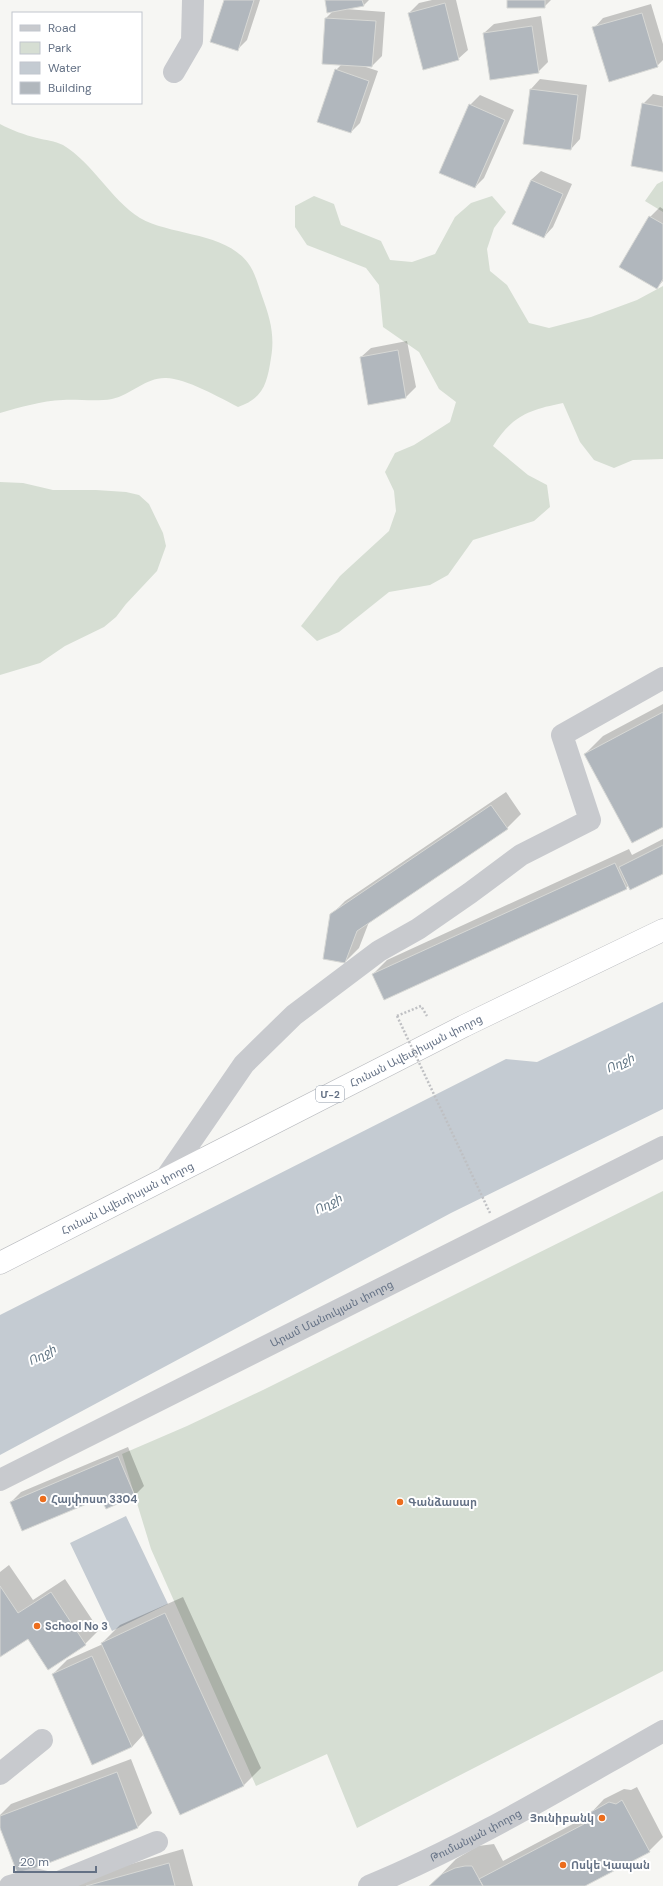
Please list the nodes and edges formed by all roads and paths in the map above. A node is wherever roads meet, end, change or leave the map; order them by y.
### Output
1 (193, 0) edge
2 (174, 72) dead end
3 (663, 678) edge
4 (663, 930) edge
5 (397, 1016) dead end
6 (663, 1147) edge
7 (167, 1176) junction
8 (490, 1213) dead end
9 (0, 1263) edge
10 (0, 1480) edge
11 (663, 1731) edge
12 (42, 1740) dead end
13 (0, 1774) edge
14 (157, 1842) dead end
15 (54, 1885) edge
16 (10, 1886) edge
17 (369, 1886) edge

1 - 2 street
3 - 7 street
4 - 7 highway, Հունան Ավետիսյան փողոց / Մ-2
5 - 8 path, bridge
6 - 10 street, Արամ Մանուկյան փողոց
7 - 9 highway, Հունան Ավետիսյան փողոց / Մ-2
11 - 17 street, Թումանյան փողոց
12 - 13 street
14 - 15 street
15 - 16 street

